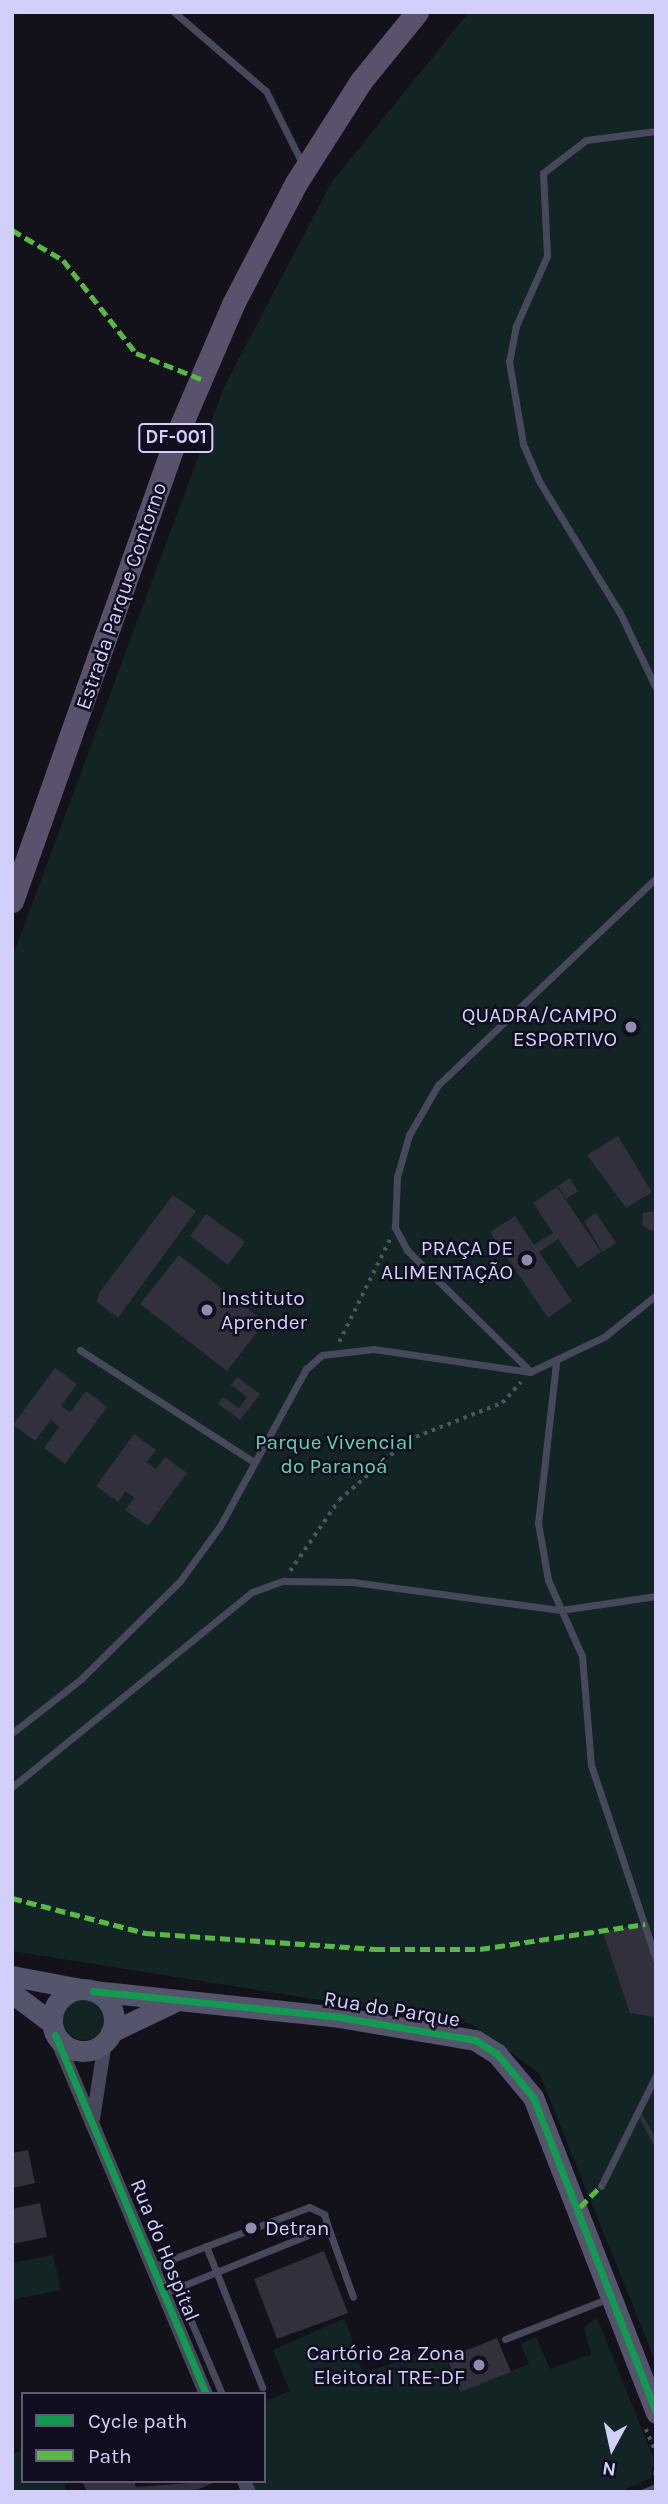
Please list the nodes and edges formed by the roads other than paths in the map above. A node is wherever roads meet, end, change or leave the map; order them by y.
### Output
1 (174, 12) edge
2 (417, 12) edge
3 (656, 131) edge
4 (306, 169) junction
5 (656, 688) edge
6 (656, 878) edge
7 (12, 901) edge
8 (656, 1295) edge
9 (80, 1350) dead end
10 (556, 1363) junction
11 (530, 1372) junction
12 (252, 1461) junction
13 (656, 1596) edge
14 (561, 1610) junction
15 (12, 1733) edge
16 (12, 1787) edge
17 (656, 1959) edge
18 (12, 1976) edge
19 (87, 1990) junction
20 (12, 1993) edge
21 (179, 2000) junction
22 (53, 2029) junction
23 (108, 2037) junction
24 (656, 2075) edge
25 (93, 2119) junction
26 (601, 2186) dead end
27 (328, 2227) junction
28 (206, 2246) junction
29 (154, 2266) junction
30 (217, 2272) junction
31 (171, 2291) junction
32 (352, 2297) dead end
33 (612, 2297) junction
34 (505, 2339) dead end
35 (262, 2387) dead end
36 (205, 2392) edge
37 (221, 2392) edge
38 (656, 2413) edge
39 (656, 2487) edge
40 (644, 2492) edge

1 - 4 lane
2 - 4 main road, Estrada Parque Contorno / DF-001
3 - 5 lane
4 - 7 main road, Estrada Parque Contorno / DF-001
6 - 11 lane
8 - 10 lane
9 - 12 lane
10 - 11 lane
10 - 14 lane
11 - 12 lane
12 - 15 lane
13 - 14 lane
14 - 16 lane
14 - 17 lane
18 - 19 street, Rua do Parque
19 - 21 street, Rua do Parque
19 - 22 street
19 - 23 street
20 - 22 street
21 - 23 street
21 - 33 street, Rua do Parque
22 - 23 street
22 - 25 street, Rua do Hospital
23 - 25 street
24 - 26 lane
25 - 29 street, Rua do Hospital
27 - 28 lane
27 - 30 lane
27 - 32 lane
28 - 29 lane
28 - 30 lane
29 - 31 street, Rua do Hospital
30 - 31 lane
30 - 35 lane
31 - 36 street, Rua do Hospital
31 - 37 lane
33 - 34 lane
33 - 38 street, Rua do Parque
39 - 40 lane

